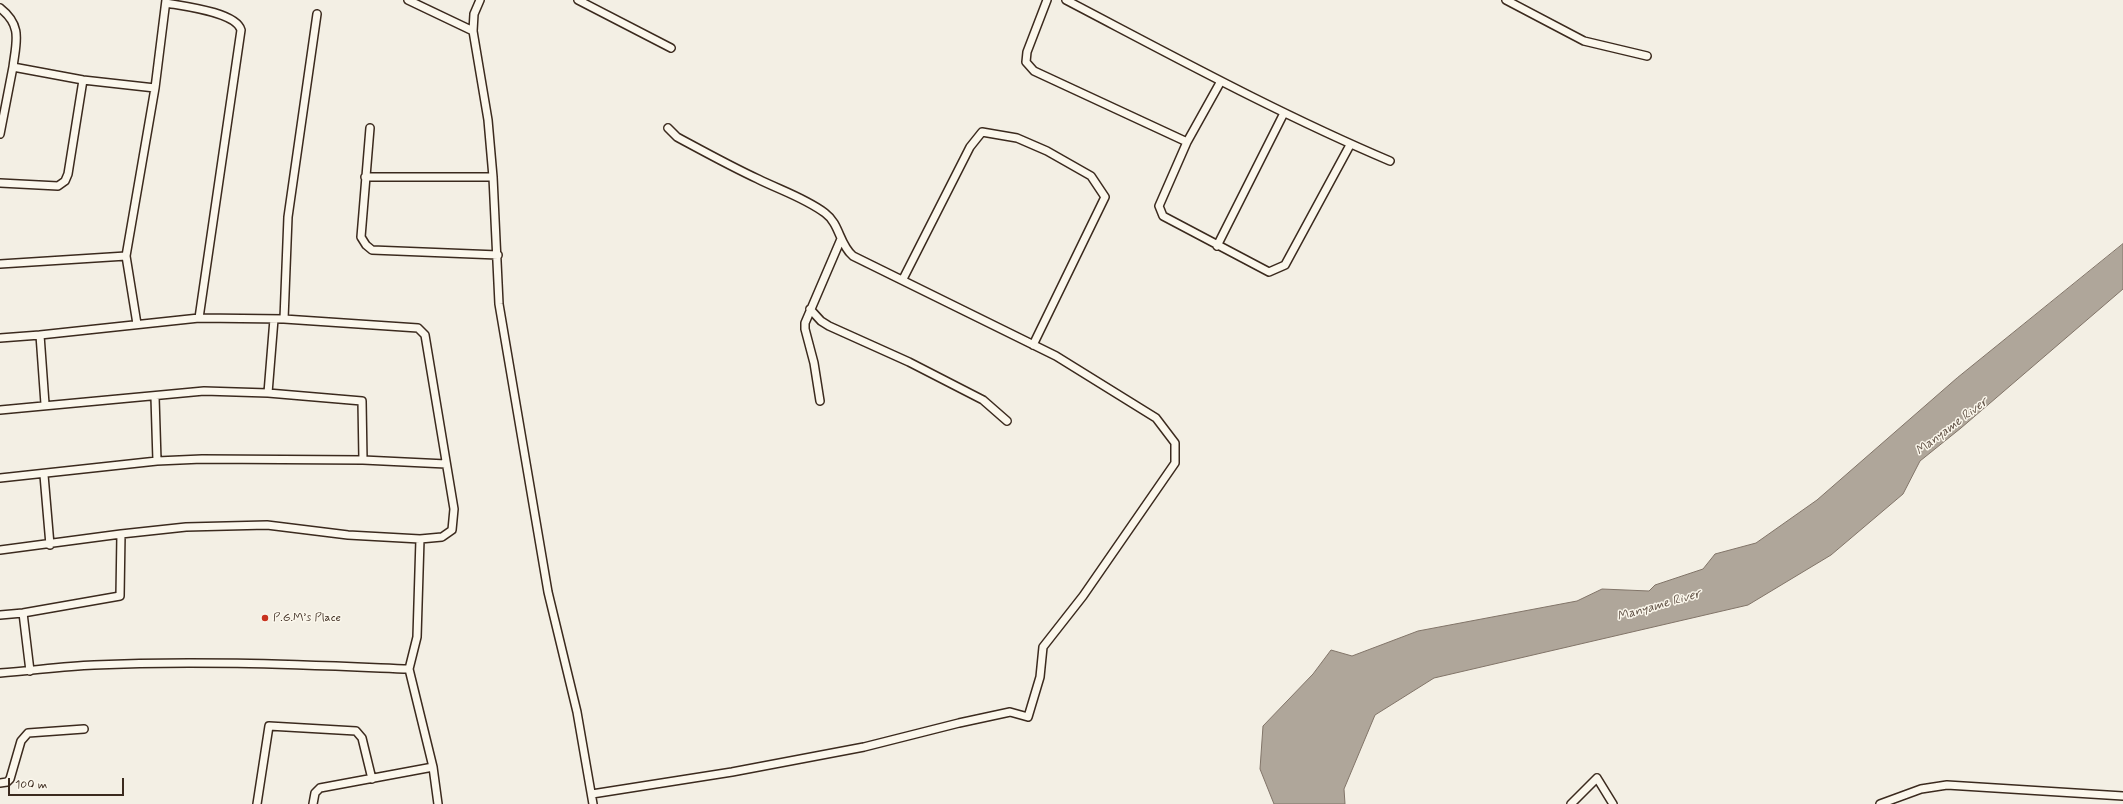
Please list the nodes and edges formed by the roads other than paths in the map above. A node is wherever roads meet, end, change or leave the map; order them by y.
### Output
1 (408, 0) edge
2 (480, 0) edge
3 (578, 0) edge
4 (1048, 0) edge
5 (1066, 0) edge
6 (1506, 0) edge
7 (166, 1) edge
8 (0, 8) edge
9 (317, 14) dead end
10 (473, 31) junction
11 (671, 48) dead end
12 (1647, 56) dead end
13 (13, 67) junction
14 (83, 80) junction
15 (1221, 81) junction
16 (155, 88) junction
17 (1284, 113) junction
18 (370, 128) dead end
19 (668, 128) dead end
20 (0, 134) edge
21 (1187, 142) junction
22 (1350, 145) junction
23 (1390, 161) dead end
24 (365, 177) junction
25 (494, 177) junction
26 (0, 183) edge
27 (841, 239) junction
28 (1217, 246) junction
29 (498, 255) junction
30 (126, 256) junction
31 (0, 264) edge
32 (903, 279) junction
33 (810, 309) junction
34 (199, 318) junction
35 (274, 319) junction
36 (284, 319) junction
37 (137, 324) junction
38 (40, 335) junction
39 (0, 338) edge
40 (1033, 345) junction
41 (268, 392) junction
42 (155, 396) junction
43 (820, 401) dead end
44 (46, 404) junction
45 (0, 410) edge
46 (1007, 421) dead end
47 (363, 460) junction
48 (157, 461) junction
49 (446, 464) junction
50 (44, 475) junction
51 (0, 478) edge
52 (121, 534) junction
53 (420, 539) junction
54 (50, 545) junction
55 (0, 550) edge
56 (22, 613) junction
57 (0, 615) edge
58 (409, 668) junction
59 (30, 671) junction
60 (0, 673) edge
61 (84, 729) dead end
62 (433, 767) junction
63 (372, 779) junction
64 (0, 783) edge
65 (592, 794) junction
66 (2123, 796) edge
67 (257, 804) edge
68 (313, 804) edge
69 (438, 804) edge
70 (593, 804) edge
71 (1571, 804) edge
72 (1613, 804) edge
73 (1880, 804) edge

1 - 10 street
2 - 10 street
3 - 11 street
4 - 21 street
5 - 15 street
6 - 12 street
7 - 16 street
7 - 34 street
8 - 13 street
9 - 36 street
10 - 25 street
13 - 14 street
13 - 20 street
14 - 16 street
14 - 26 street
15 - 17 street
15 - 21 street
16 - 30 street
17 - 22 street
17 - 28 street
18 - 24 street
19 - 27 street
21 - 28 street
22 - 23 street
22 - 28 street
24 - 25 street
24 - 29 street
25 - 29 street
27 - 32 street
27 - 33 street
29 - 65 street
30 - 31 street
30 - 37 street
32 - 40 street
32 - 40 street
33 - 43 street
33 - 46 street
34 - 35 street
34 - 37 street
35 - 36 street
35 - 41 street
36 - 49 street
37 - 38 street
38 - 39 street
38 - 44 street
40 - 65 street
41 - 42 street
41 - 47 street
42 - 44 street
42 - 48 street
44 - 45 street
47 - 48 street
47 - 49 street
48 - 50 street
49 - 53 street
50 - 51 street
50 - 54 street
52 - 53 street
52 - 54 street
52 - 56 street
53 - 58 street
54 - 55 street
56 - 57 street
56 - 59 street
58 - 59 street
58 - 62 street
59 - 60 street
61 - 64 street
62 - 63 street
62 - 69 street
63 - 67 street
63 - 68 street
65 - 70 street
66 - 73 street
71 - 72 street

